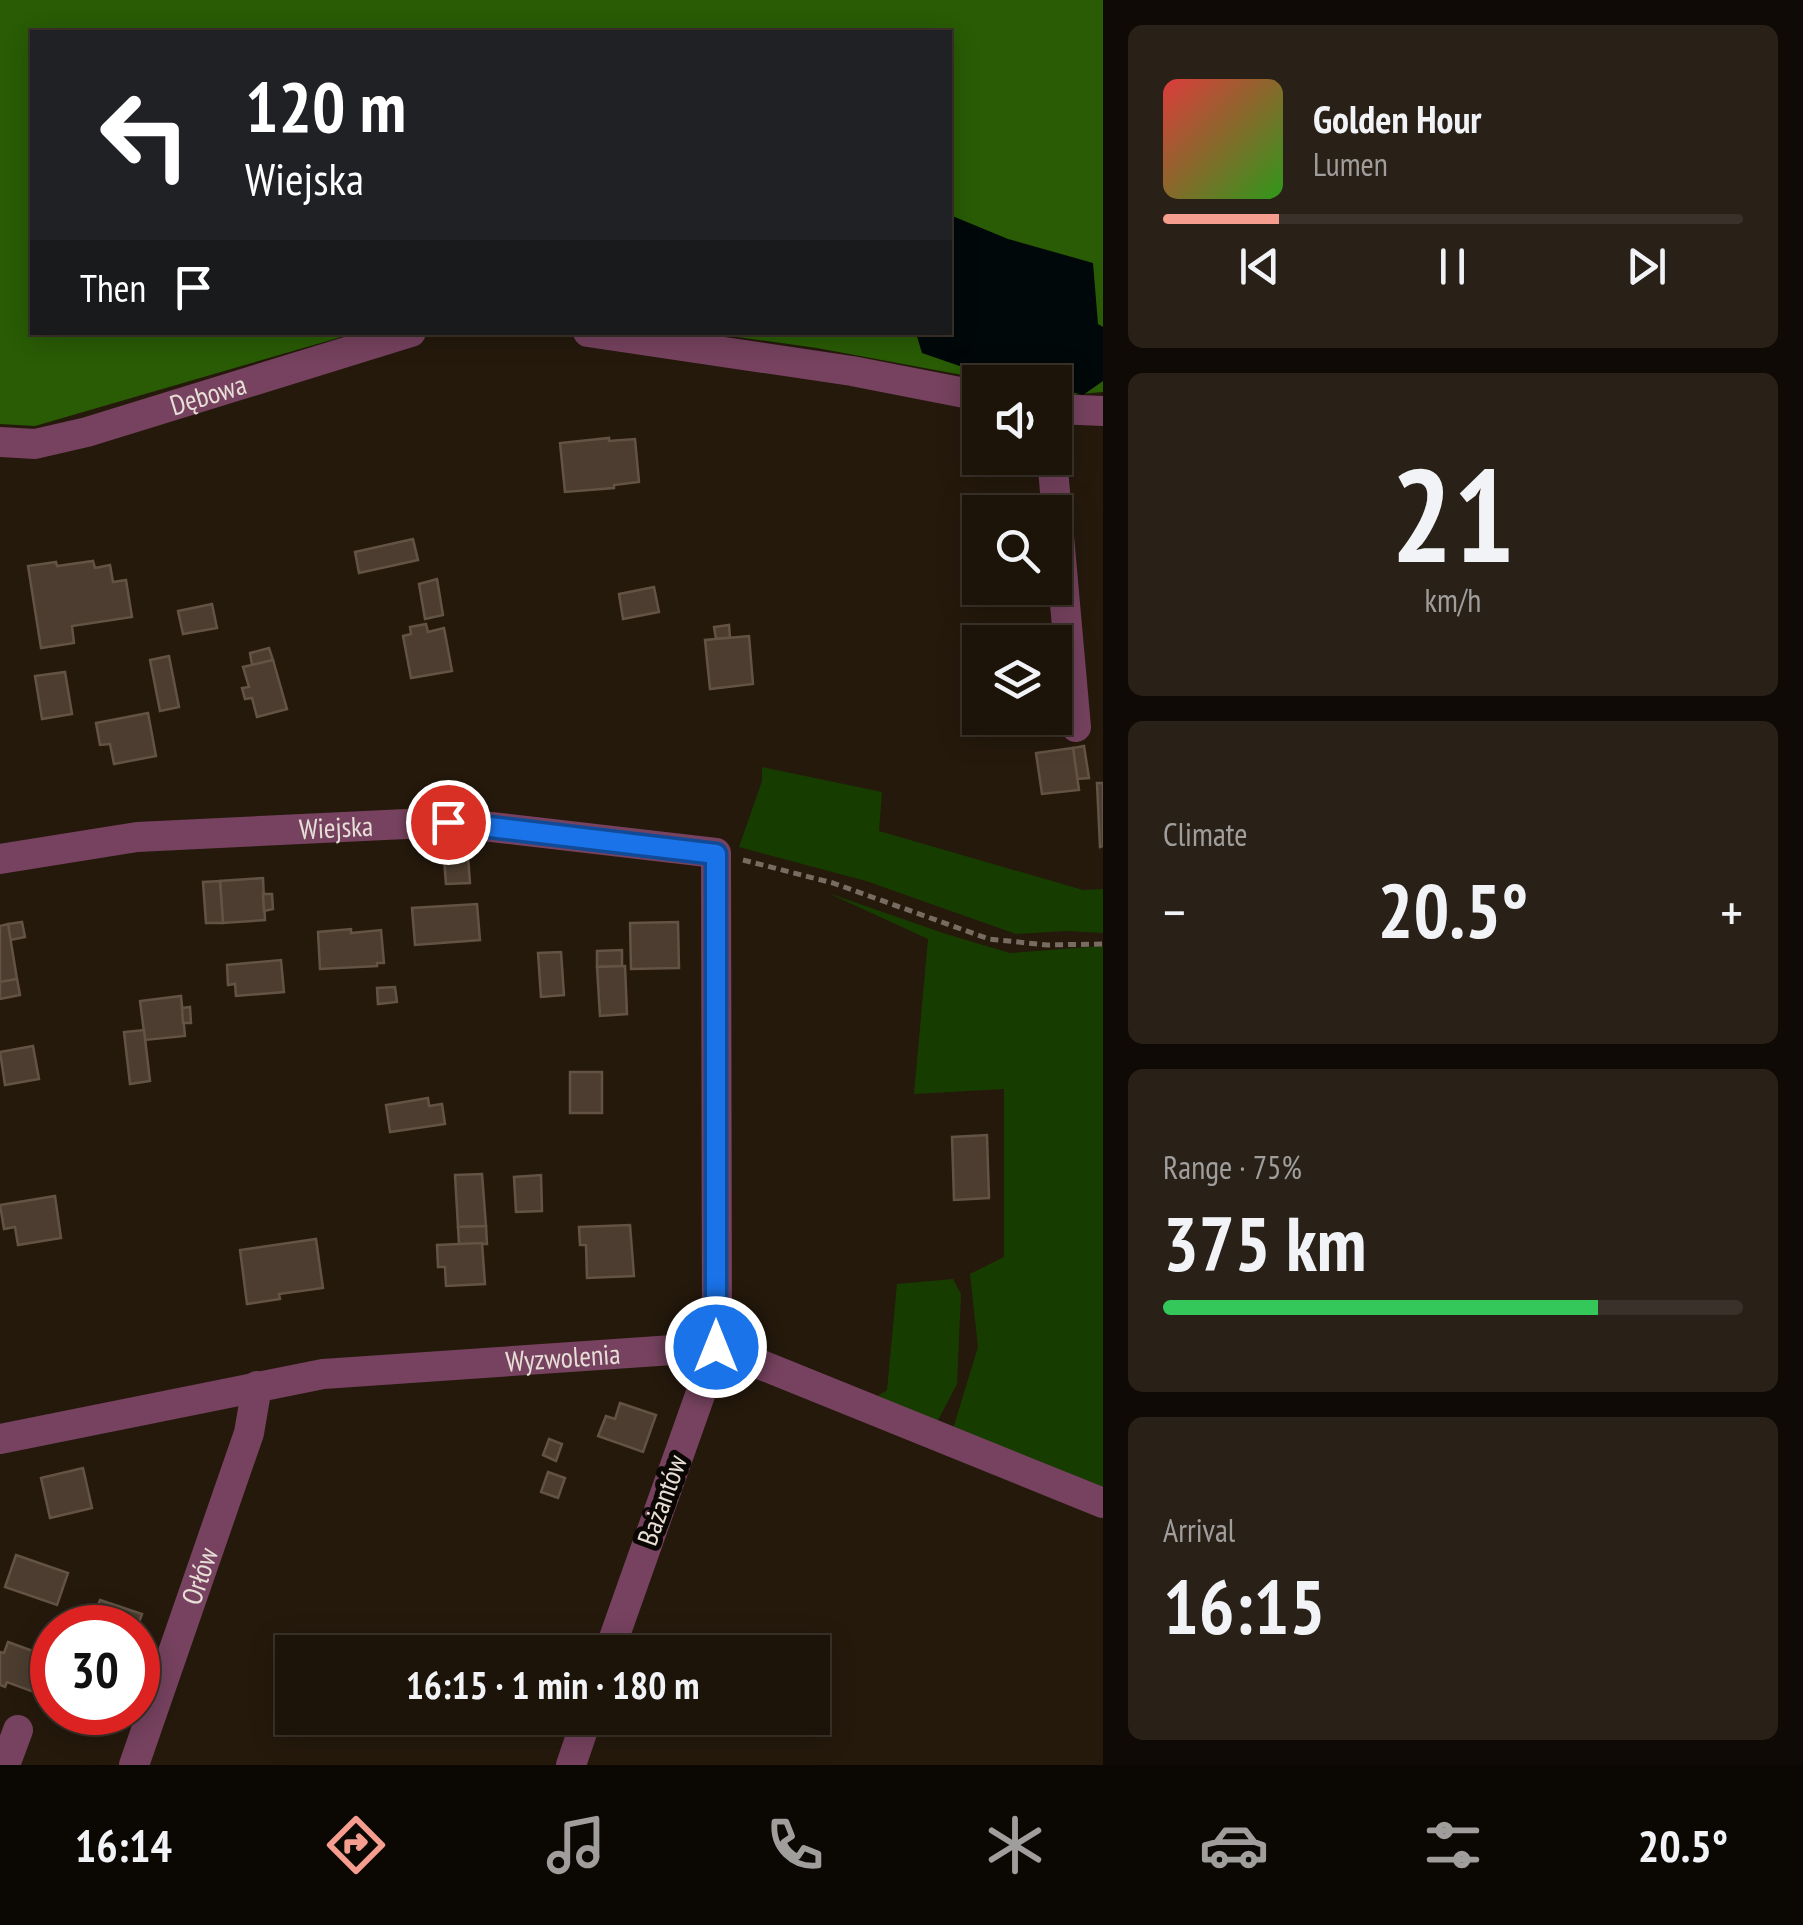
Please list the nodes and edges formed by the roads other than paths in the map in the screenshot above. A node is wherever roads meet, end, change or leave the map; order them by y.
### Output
1 (401, 335) edge
2 (608, 335) edge
3 (962, 392) edge
4 (1072, 410) edge
5 (1103, 411) edge
6 (0, 442) edge
7 (1054, 475) edge
8 (1076, 728) dead end
9 (0, 859) edge
10 (716, 1347) junction
11 (257, 1386) junction
12 (0, 1439) edge
13 (1103, 1502) edge
14 (616, 1635) edge
15 (18, 1730) dead end
16 (582, 1735) edge
17 (5, 1765) edge
18 (134, 1765) edge
19 (571, 1765) edge

1 - 6 street, Dębowa
2 - 3 street
4 - 5 street
7 - 8 street
9 - 10 street, Wiejska
10 - 11 street, Wyzwolenia
10 - 13 street, Wyzwolenia
10 - 14 street, Bażantów
11 - 12 street, Wyzwolenia
11 - 18 street, Orłów
15 - 17 street
16 - 19 street

